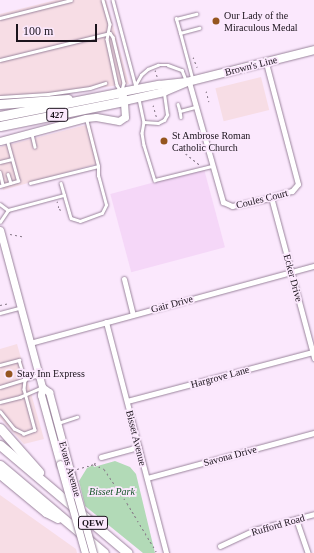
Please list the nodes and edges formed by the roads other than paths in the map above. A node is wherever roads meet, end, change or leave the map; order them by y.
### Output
1 (71, 0) edge
2 (103, 0) edge
3 (113, 0) edge
4 (196, 14) dead end
5 (0, 18) edge
6 (199, 28) dead end
7 (180, 33) junction
8 (107, 35) junction
9 (314, 50) edge
10 (0, 60) edge
11 (266, 63) junction
12 (190, 82) junction
13 (105, 83) dead end
14 (136, 87) junction
15 (164, 92) junction
16 (0, 97) edge
17 (123, 97) junction
18 (138, 98) junction
19 (85, 100) junction
20 (0, 104) edge
21 (178, 104) dead end
22 (196, 107) junction
23 (180, 111) junction
24 (0, 116) edge
25 (181, 117) dead end
26 (86, 118) junction
27 (144, 122) junction
28 (0, 126) edge
29 (31, 133) junction
30 (3, 140) edge
31 (35, 147) dead end
32 (12, 159) junction
33 (5, 161) junction
34 (0, 162) edge
35 (6, 165) dead end
36 (98, 166) junction
37 (212, 166) junction
38 (0, 172) edge
39 (8, 174) dead end
40 (10, 183) junction
41 (30, 183) dead end
42 (61, 183) dead end
43 (2, 185) edge
44 (64, 195) junction
45 (271, 197) junction
46 (0, 204) edge
47 (8, 210) junction
48 (0, 222) edge
49 (0, 230) edge
50 (3, 255) edge
51 (314, 266) edge
52 (291, 273) junction
53 (124, 279) dead end
54 (21, 307) junction
55 (0, 313) edge
56 (133, 314) junction
57 (106, 322) junction
58 (30, 343) junction
59 (312, 352) junction
60 (314, 358) edge
61 (0, 365) edge
62 (39, 375) junction
63 (25, 380) junction
64 (0, 387) edge
65 (42, 387) junction
66 (26, 394) junction
67 (0, 402) edge
68 (127, 402) junction
69 (0, 412) edge
70 (77, 417) dead end
71 (57, 423) junction
72 (0, 428) edge
73 (314, 433) edge
74 (0, 445) edge
75 (139, 447) junction
76 (101, 457) road end
77 (0, 465) edge
78 (0, 474) edge
79 (147, 478) junction
80 (58, 494) junction
81 (314, 514) edge
82 (296, 519) junction
83 (69, 523) junction
84 (220, 546) dead end
85 (85, 553) edge
86 (93, 553) edge
87 (104, 553) edge
88 (128, 553) edge
89 (166, 553) edge
90 (308, 553) edge

1 - 5 lane
2 - 8 lane
3 - 14 lane
4 - 7 lane
6 - 7 lane
7 - 12 lane
8 - 10 lane
8 - 17 lane
8 - 17 lane
9 - 11 main road, Brown's Line
11 - 12 main road, Brown's Line
11 - 45 street, Coules Court
12 - 14 main road, Brown's Line
12 - 14 lane
12 - 15 main road, Brown's Line
12 - 22 street, Coules Court
13 - 16 lane
14 - 17 main road, Brown's Line
15 - 18 main road, Brown's Line
15 - 27 lane
17 - 18 main road, Brown's Line
17 - 19 highway
17 - 26 main road
17 - 28 highway, 427
18 - 27 lane
19 - 20 highway
19 - 24 highway, 427
21 - 23 lane
22 - 23 lane
22 - 37 street, Coules Court
23 - 25 lane
26 - 29 main road
26 - 36 lane
27 - 37 lane
29 - 30 main road
29 - 31 lane
30 - 32 lane
32 - 33 lane
32 - 40 lane
33 - 34 lane
33 - 35 lane
36 - 41 lane
36 - 44 lane
37 - 45 street, Coules Court
38 - 43 lane
39 - 40 lane
40 - 43 lane
42 - 44 lane
44 - 47 lane
45 - 52 street, Ecker Drive
46 - 47 lane
47 - 48 lane
49 - 50 main road, Evans Avenue
50 - 54 main road, Evans Avenue
51 - 52 street, Gair Drive
52 - 56 street, Gair Drive
52 - 59 street, Ecker Drive
53 - 56 street
54 - 55 lane
54 - 58 main road, Evans Avenue
56 - 57 street, Gair Drive
57 - 58 street, Gair Drive
57 - 68 street, Bisset Avenue
58 - 62 main road, Evans Avenue
59 - 60 street, Ecker Drive
59 - 68 street, Hargrove Lane
61 - 63 lane
62 - 63 lane
62 - 65 main road, Evans Avenue
63 - 64 lane
63 - 66 lane
65 - 66 lane
65 - 71 main road, Evans Avenue
65 - 85 main road, Evans Avenue, bridge
66 - 67 lane
66 - 69 lane
68 - 75 street, Bisset Avenue
70 - 71 lane
71 - 86 main road, Evans Avenue, bridge
72 - 80 highway
73 - 79 street, Savona Drive
74 - 80 highway
75 - 76 street
75 - 79 street, Bisset Avenue
77 - 83 highway, QEW
78 - 83 highway
79 - 89 street, Bisset Avenue
80 - 88 highway, QEW
81 - 82 street, Rufford Road
82 - 84 street, Rufford Road
82 - 90 street
83 - 87 highway, QEW

